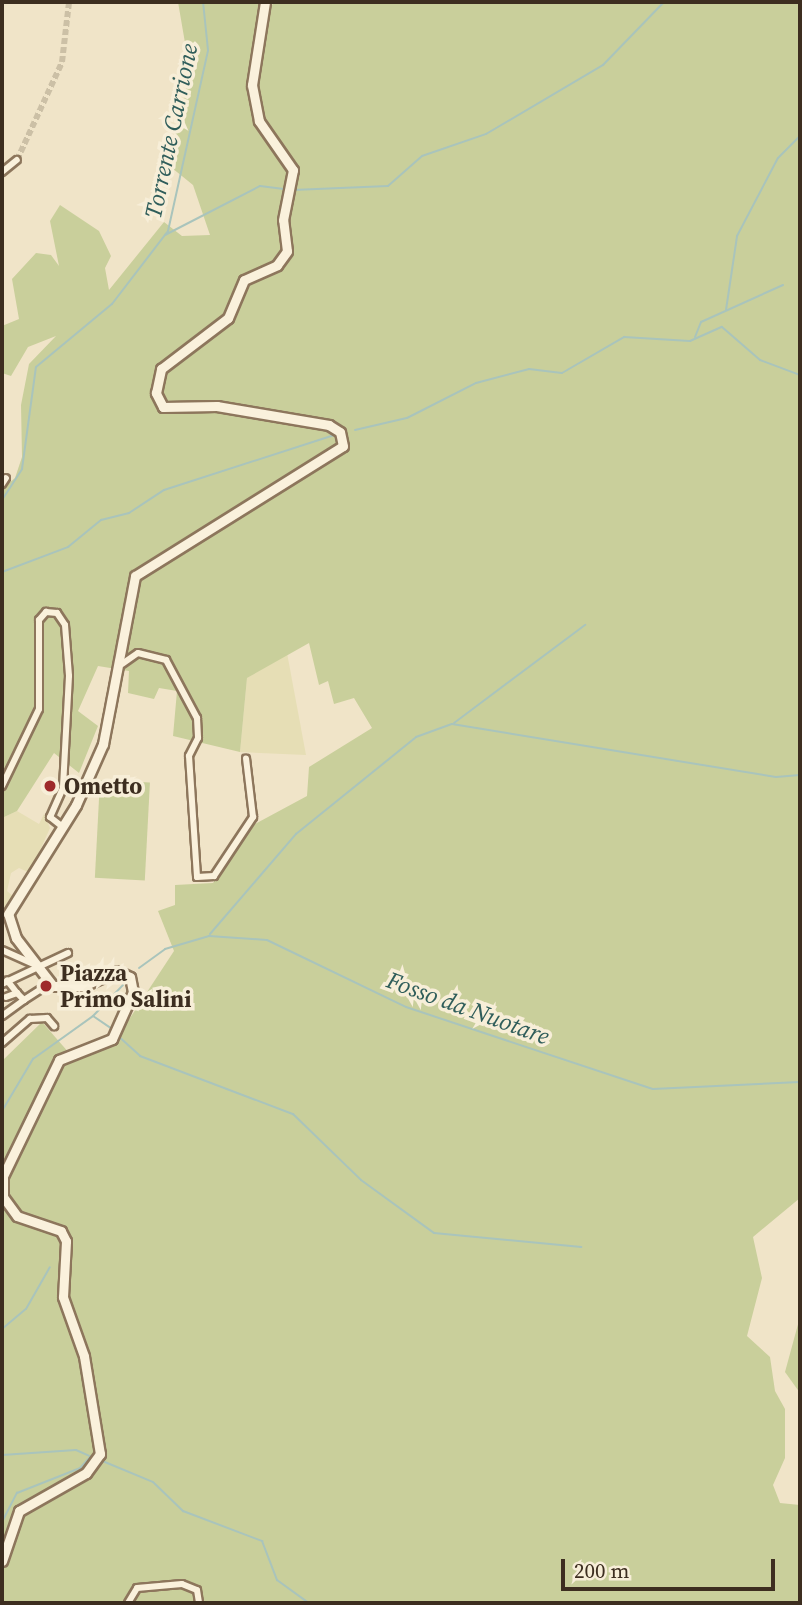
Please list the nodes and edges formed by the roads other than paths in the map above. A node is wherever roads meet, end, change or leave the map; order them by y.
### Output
1 (265, 2) edge
2 (17, 160) tunnel mouth
3 (2, 172) edge
4 (122, 664) junction
5 (246, 758) dead end
6 (2, 786) edge
7 (63, 827) junction
8 (2, 950) edge
9 (68, 953) dead end
10 (35, 966) junction
11 (4, 982) edge
12 (49, 984) junction
13 (17, 993) junction
14 (6, 998) dead end
15 (24, 1000) junction
16 (2, 1015) edge
17 (54, 1026) dead end
18 (2, 1040) edge
19 (2, 1561) edge
20 (128, 1603) edge
21 (199, 1603) edge

1 - 4 street
2 - 3 street
4 - 5 street
4 - 7 street
6 - 7 street
7 - 10 street
8 - 10 street
9 - 10 street
10 - 11 street
10 - 12 street
11 - 13 street
12 - 15 street
12 - 19 street
13 - 14 street
13 - 15 street
15 - 16 street
17 - 18 street
20 - 21 street

